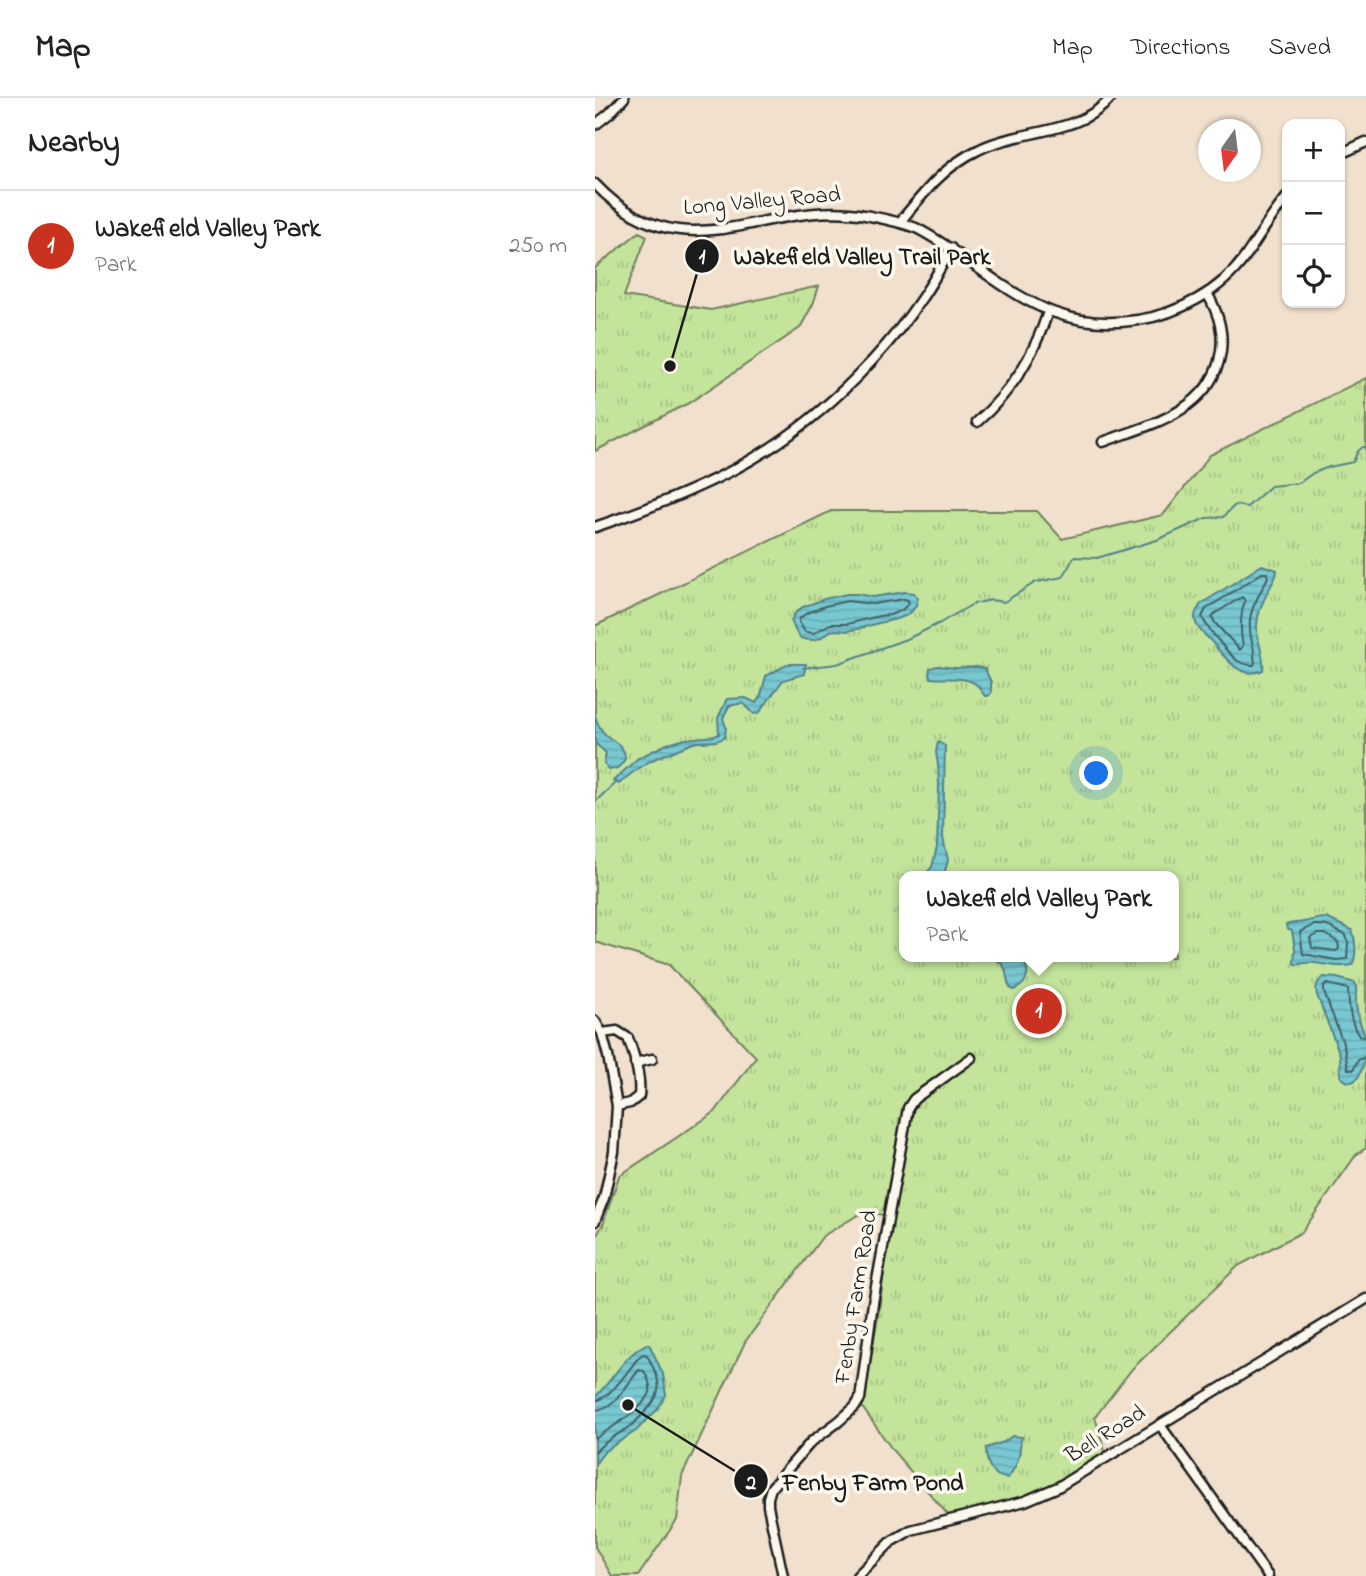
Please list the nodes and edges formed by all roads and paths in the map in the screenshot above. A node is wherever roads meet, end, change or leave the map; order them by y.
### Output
1 (624, 98) edge
2 (1111, 98) edge
3 (595, 125) edge
4 (1366, 142) edge
5 (1345, 152) edge
6 (595, 184) edge
7 (1282, 203) edge
8 (900, 222) junction
9 (951, 248) junction
10 (1207, 293) junction
11 (1048, 312) junction
12 (977, 422) dead end
13 (1103, 442) dead end
14 (595, 527) edge
15 (595, 1021) edge
16 (602, 1033) junction
17 (971, 1058) dead end
18 (652, 1059) dead end
19 (635, 1062) junction
20 (617, 1105) junction
21 (595, 1221) edge
22 (1366, 1299) edge
23 (1160, 1425) junction
24 (783, 1576) edge
25 (857, 1576) edge
26 (1268, 1576) edge

1 - 3 street
2 - 8 street
4 - 5 street
6 - 8 street, Long Valley Road
7 - 10 street, Long Valley Road
8 - 9 street, Long Valley Road
9 - 11 street, Long Valley Road
9 - 14 street
10 - 11 street, Long Valley Road
10 - 13 street
11 - 12 street
15 - 16 street
16 - 19 street
16 - 20 street
17 - 24 street, Fenby Farm Road
18 - 19 street
19 - 20 street
20 - 21 street
22 - 23 street, Bell Road
23 - 25 street, Bell Road
23 - 26 street

